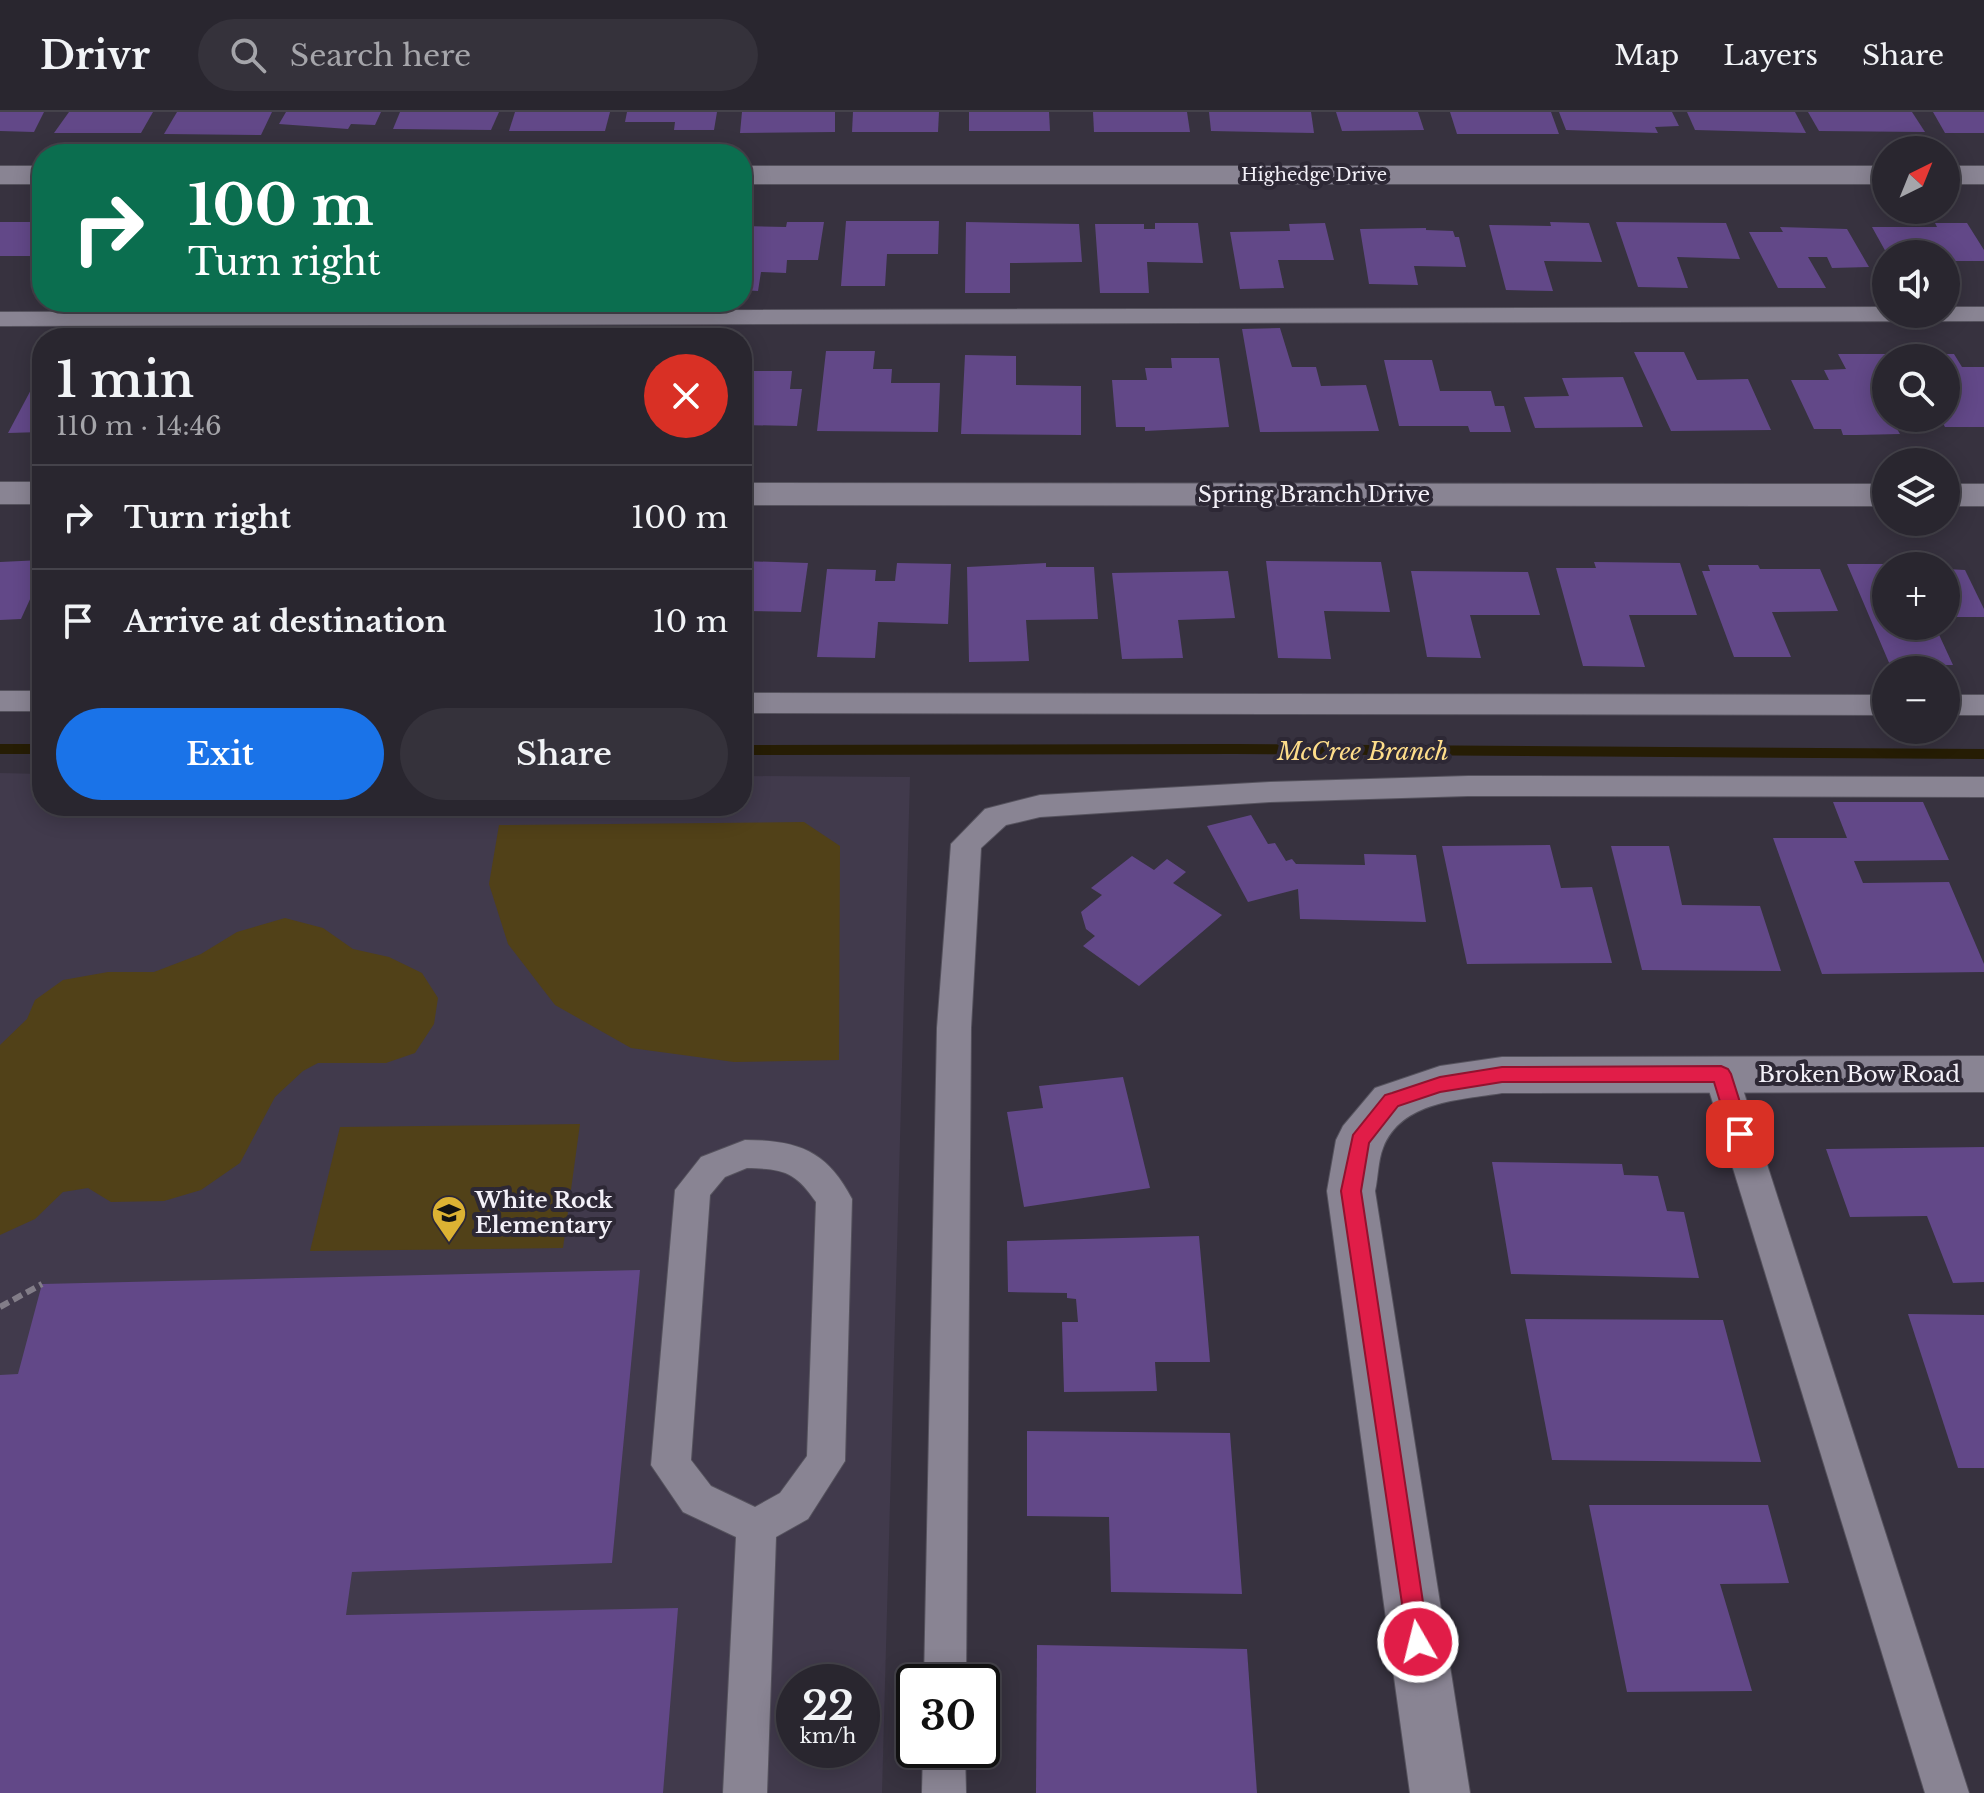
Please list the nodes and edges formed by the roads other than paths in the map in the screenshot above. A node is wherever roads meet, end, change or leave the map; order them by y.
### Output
1 (0, 175) edge
2 (32, 175) edge
3 (752, 175) edge
4 (1872, 175) edge
5 (1960, 175) edge
6 (1984, 175) edge
7 (1984, 314) edge
8 (0, 319) edge
9 (0, 493) edge
10 (32, 493) edge
11 (752, 494) edge
12 (1872, 495) edge
13 (1960, 495) edge
14 (1984, 495) edge
15 (0, 701) edge
16 (32, 701) edge
17 (752, 703) edge
18 (1872, 705) edge
19 (1960, 705) edge
20 (1984, 705) edge
21 (1984, 787) edge
22 (1721, 1074) junction
23 (1984, 1074) edge
24 (756, 1527) junction
25 (945, 1664) edge
26 (944, 1768) edge
27 (745, 1793) edge
28 (944, 1793) edge
29 (1440, 1793) edge
30 (1947, 1793) edge

1 - 2 street
3 - 4 street, Highedge Drive
5 - 6 street
7 - 8 lane
9 - 10 street
11 - 12 street, Spring Branch Drive
13 - 14 street
15 - 16 lane
17 - 18 lane
19 - 20 lane
21 - 25 lane
22 - 23 street, Broken Bow Road
22 - 29 street, Broken Bow Road
22 - 30 lane
24 - 24 lane
24 - 27 lane
26 - 28 lane

